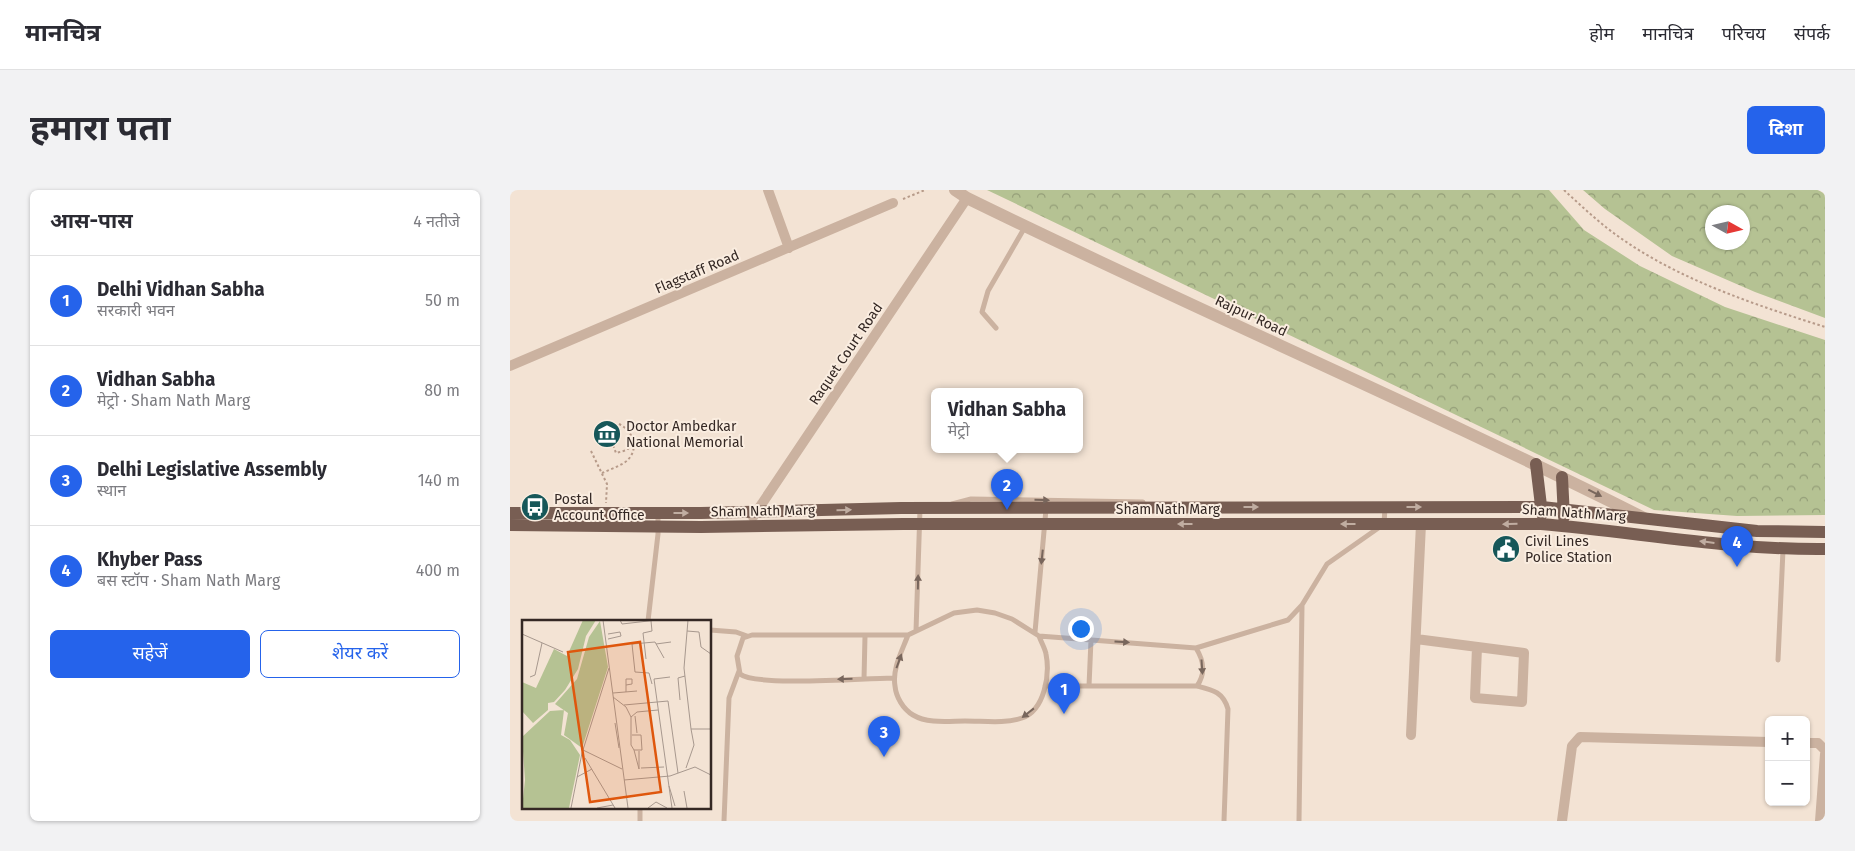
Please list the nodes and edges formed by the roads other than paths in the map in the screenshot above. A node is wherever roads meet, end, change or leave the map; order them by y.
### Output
1 (768, 190) edge
2 (956, 190) edge
3 (967, 198) junction
4 (894, 203) road end
5 (1026, 227) junction
6 (789, 248) junction
7 (996, 328) dead end
8 (510, 366) edge
9 (1536, 464) junction
10 (1562, 477) junction
11 (1385, 507) junction
12 (1542, 507) junction
13 (920, 508) junction
14 (943, 508) junction
15 (1046, 508) junction
16 (1159, 508) junction
17 (1563, 510) junction
18 (756, 511) junction
19 (510, 512) edge
20 (658, 513) junction
21 (1648, 520) junction
22 (919, 524) junction
23 (1046, 524) junction
24 (1384, 524) junction
25 (1422, 524) junction
26 (1541, 524) junction
27 (510, 525) edge
28 (658, 526) junction
29 (750, 526) junction
30 (1564, 526) junction
31 (1825, 532) edge
32 (1825, 549) edge
33 (1783, 550) junction
34 (1302, 605) junction
35 (648, 620) edge
36 (711, 630) edge
37 (916, 631) junction
38 (1037, 634) junction
39 (908, 635) junction
40 (747, 636) junction
41 (865, 636) junction
42 (1092, 640) junction
43 (1416, 640) junction
44 (1477, 647) junction
45 (1196, 648) junction
46 (1778, 660) dead end
47 (739, 671) junction
48 (864, 678) junction
49 (894, 678) junction
50 (1045, 686) junction
51 (1089, 686) junction
52 (1197, 686) junction
53 (1411, 735) dead end
54 (1765, 742) edge
55 (1810, 743) edge
56 (1825, 752) edge
57 (640, 808) edge
58 (640, 821) edge
59 (724, 821) edge
60 (1224, 821) edge
61 (1299, 821) edge
62 (1562, 821) edge
63 (1820, 821) edge

1 - 6 street
2 - 3 street, Rajpur Road
3 - 5 street, Rajpur Road
3 - 18 street, Raquet Court Road
4 - 6 street, Flagstaff Road
5 - 7 lane
5 - 9 street, Rajpur Road
6 - 8 street, Flagstaff Road
9 - 10 street, Rajpur Road
9 - 12 main road
10 - 17 main road
10 -> 21 street, Rajpur Road
11 -> 12 main road, Sham Nath Marg
16 -> 11 main road, Sham Nath Marg
11 - 24 lane
12 - 17 main road, Sham Nath Marg
12 - 26 main road
13 - 14 main road, Sham Nath Marg
18 -> 13 main road, Sham Nath Marg
13 - 22 lane
14 - 15 main road, Sham Nath Marg
14 -> 16 lane
15 - 16 main road, Sham Nath Marg
15 - 23 lane
17 - 21 main road, Sham Nath Marg
17 - 30 main road
20 -> 18 main road, Sham Nath Marg
18 - 29 street, Raquet Court Road
19 - 20 main road, Sham Nath Marg
20 - 28 lane
21 - 31 main road, Sham Nath Marg
22 - 23 main road, Sham Nath Marg
22 - 29 main road, Sham Nath Marg
37 -> 22 lane
24 -> 23 main road, Sham Nath Marg
23 -> 38 lane
24 - 25 main road, Sham Nath Marg
24 - 34 lane
26 -> 25 main road, Sham Nath Marg
25 - 43 street
26 - 30 main road, Sham Nath Marg
27 - 28 main road, Sham Nath Marg
28 - 29 main road, Sham Nath Marg
28 - 35 lane
33 -> 30 main road, Sham Nath Marg
32 - 33 main road, Sham Nath Marg
33 - 46 lane
34 - 45 lane
34 - 61 lane
36 - 40 lane
37 - 38 lane
37 - 39 lane
38 - 42 lane
38 - 50 lane
39 - 41 lane
49 -> 39 lane
40 - 41 lane
40 - 47 lane
41 - 48 lane
42 -> 45 lane
42 - 51 lane
43 - 44 street
43 - 53 street
44 - 44 street
45 -> 52 lane
48 -> 47 lane
47 - 59 lane
48 - 49 lane
50 -> 49 lane
50 - 51 lane
51 - 52 lane
52 - 60 lane
54 - 62 street
55 - 56 street
56 - 63 street
57 - 58 lane

